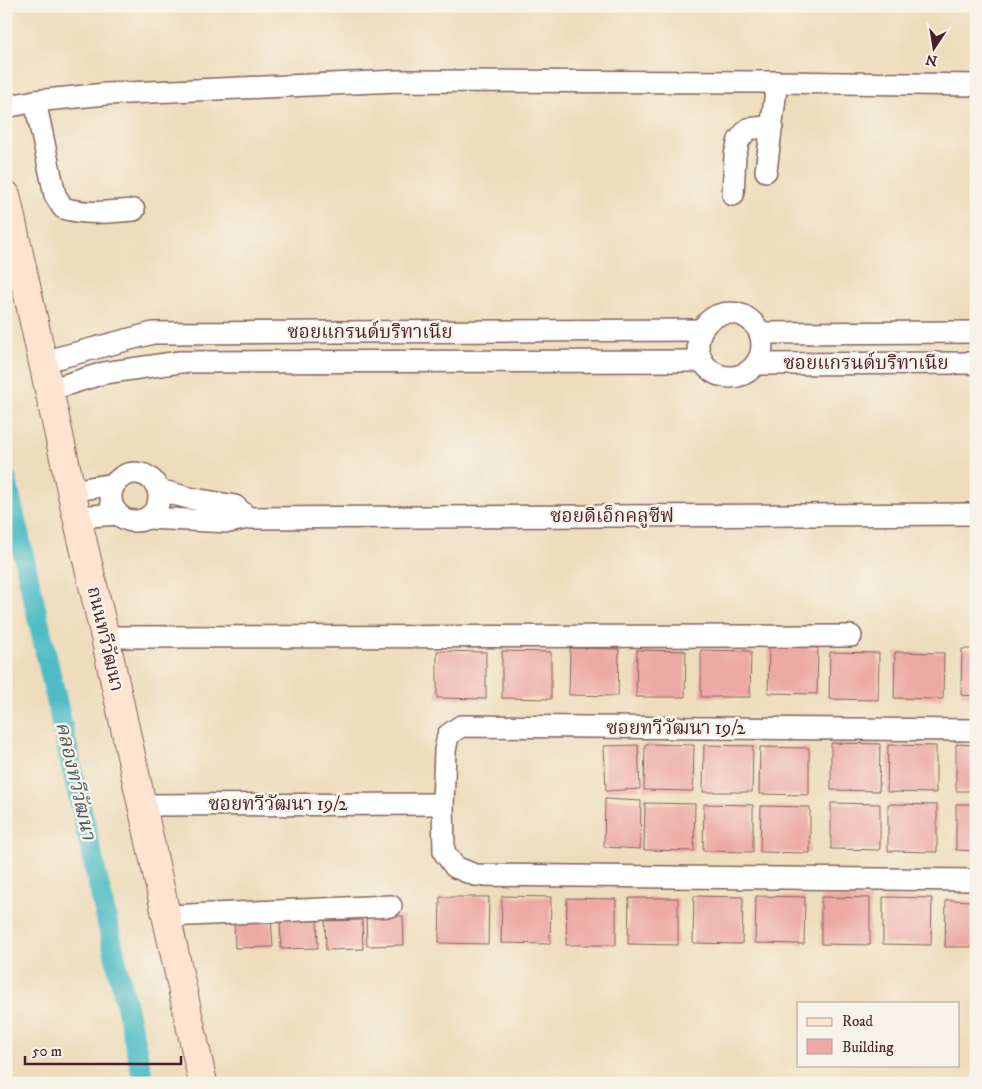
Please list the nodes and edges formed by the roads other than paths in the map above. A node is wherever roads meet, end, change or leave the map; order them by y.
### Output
1 (777, 82) junction
2 (976, 84) edge
3 (35, 101) junction
4 (6, 107) edge
5 (772, 126) junction
6 (766, 171) dead end
7 (6, 195) edge
8 (732, 195) dead end
9 (134, 210) dead end
10 (701, 330) junction
11 (976, 332) edge
12 (760, 333) junction
13 (702, 361) junction
14 (42, 362) junction
15 (976, 363) edge
16 (757, 364) junction
17 (49, 390) junction
18 (114, 484) junction
19 (159, 490) junction
20 (71, 491) junction
21 (118, 514) junction
22 (976, 514) edge
23 (77, 517) junction
24 (148, 518) junction
25 (248, 518) junction
26 (851, 636) dead end
27 (106, 637) junction
28 (976, 730) edge
29 (444, 804) junction
30 (142, 805) junction
31 (976, 880) edge
32 (391, 906) dead end
33 (166, 916) junction
34 (203, 1083) edge

1 - 2 street
1 - 3 street
1 - 5 street
3 - 4 street
3 - 9 street
5 - 6 street
5 - 8 street
7 - 14 main road, ถนนทวีวัฒนา
10 - 12 street
10 - 13 street
10 - 14 street, ซอยแกรนด์บริทาเนีย
11 - 12 street, ซอยแกรนด์บริทาเนีย
12 - 16 street, ซอยแกรนด์บริทาเนีย
13 - 16 street, ซอยแกรนด์บริทาเนีย
13 - 17 street, ซอยแกรนด์บริทาเนีย
14 - 17 main road, ถนนทวีวัฒนา
15 - 16 street, ซอยแกรนด์บริทาเนีย
17 - 20 main road, ถนนทวีวัฒนา
18 - 19 street
18 - 20 street
18 - 21 street
19 - 24 street
19 - 25 street
20 - 23 main road, ถนนทวีวัฒนา
21 - 23 street, ซอยดิเอ็กคลูซีฟ
21 - 24 street, ซอยดิเอ็กคลูซีฟ
22 - 25 street, ซอยดิเอ็กคลูซีฟ
23 - 27 main road, ถนนทวีวัฒนา
24 - 25 street, ซอยดิเอ็กคลูซีฟ
26 - 27 street
27 - 30 main road, ถนนทวีวัฒนา
28 - 29 street, ซอยทวีวัฒนา 19/2
29 - 30 street, ซอยทวีวัฒนา 19/2
29 - 31 street, ซอยทวีวัฒนา 19/2
30 - 33 main road, ถนนทวีวัฒนา
32 - 33 street
33 - 34 main road, ถนนทวีวัฒนา

